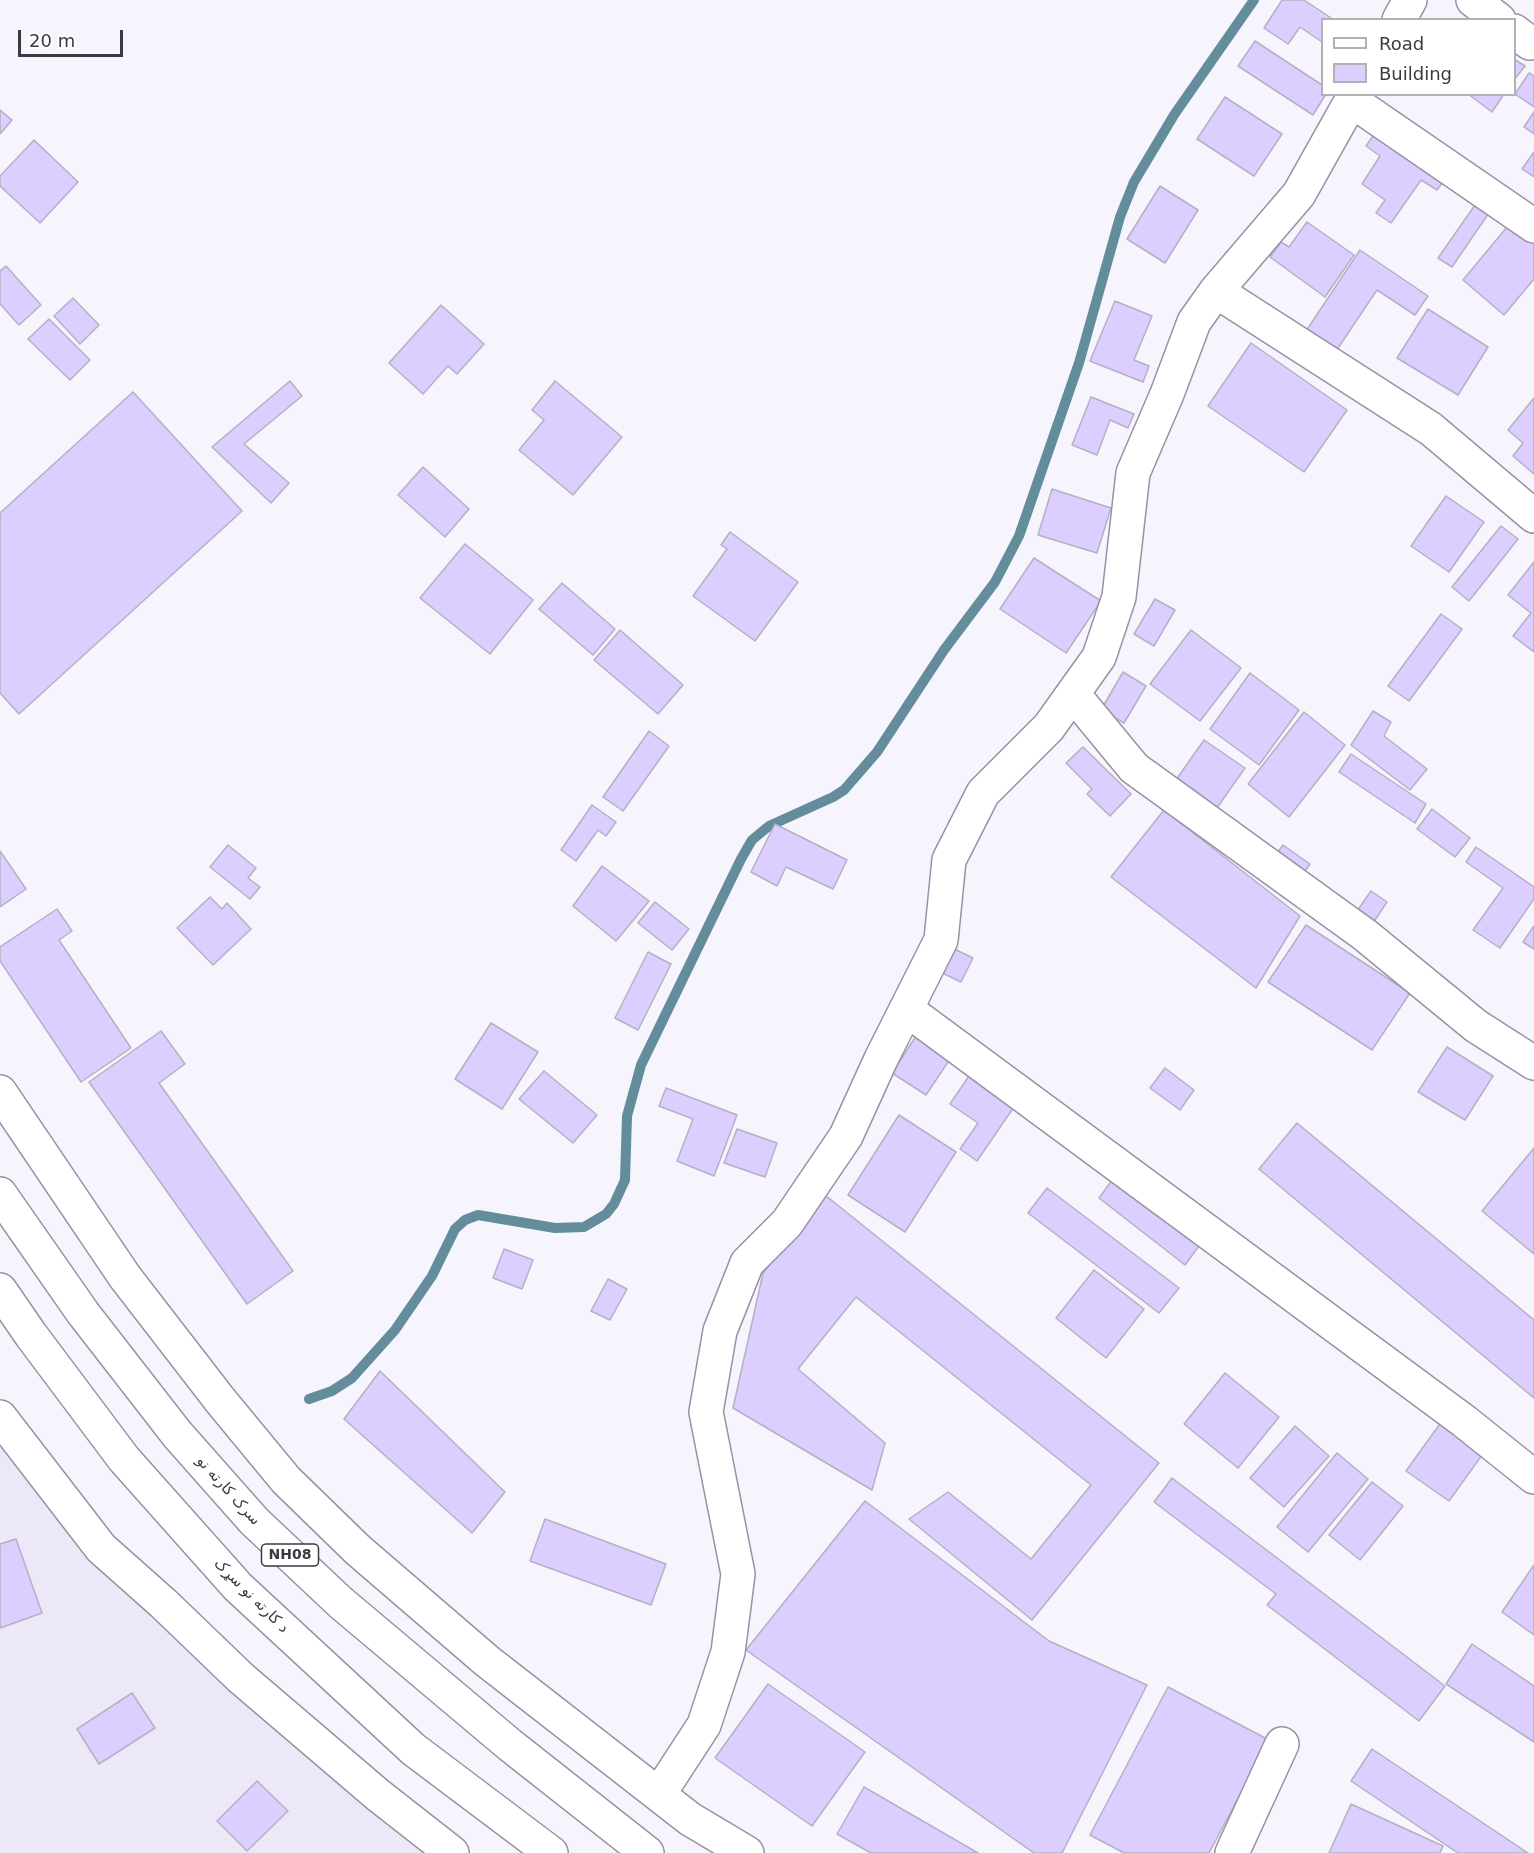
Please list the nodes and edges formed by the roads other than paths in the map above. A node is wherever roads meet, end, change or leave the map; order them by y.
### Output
1 (1410, 0) edge
2 (1473, 0) edge
3 (1399, 18) edge
4 (1496, 18) edge
5 (1353, 98) edge
6 (1534, 226) edge
7 (1216, 291) junction
8 (1534, 516) edge
9 (1073, 694) junction
10 (906, 1009) junction
11 (1534, 1063) edge
12 (0, 1092) edge
13 (0, 1194) edge
14 (0, 1290) edge
15 (0, 1417) edge
16 (1534, 1477) edge
17 (1282, 1744) dead end
18 (659, 1794) junction
19 (452, 1853) edge
20 (551, 1853) edge
21 (647, 1853) edge
22 (747, 1853) edge
23 (1232, 1853) edge

1 - 3 main road
2 - 4 main road
5 - 6 main road
5 - 7 main road
7 - 8 main road
7 - 9 main road
9 - 10 main road
9 - 11 main road
10 - 16 main road
10 - 18 main road
12 - 18 main road
13 - 21 main road, سرک کارته نو / NH08
14 - 20 main road, د کارته نو سړک
15 - 19 main road
17 - 23 main road
18 - 22 main road

